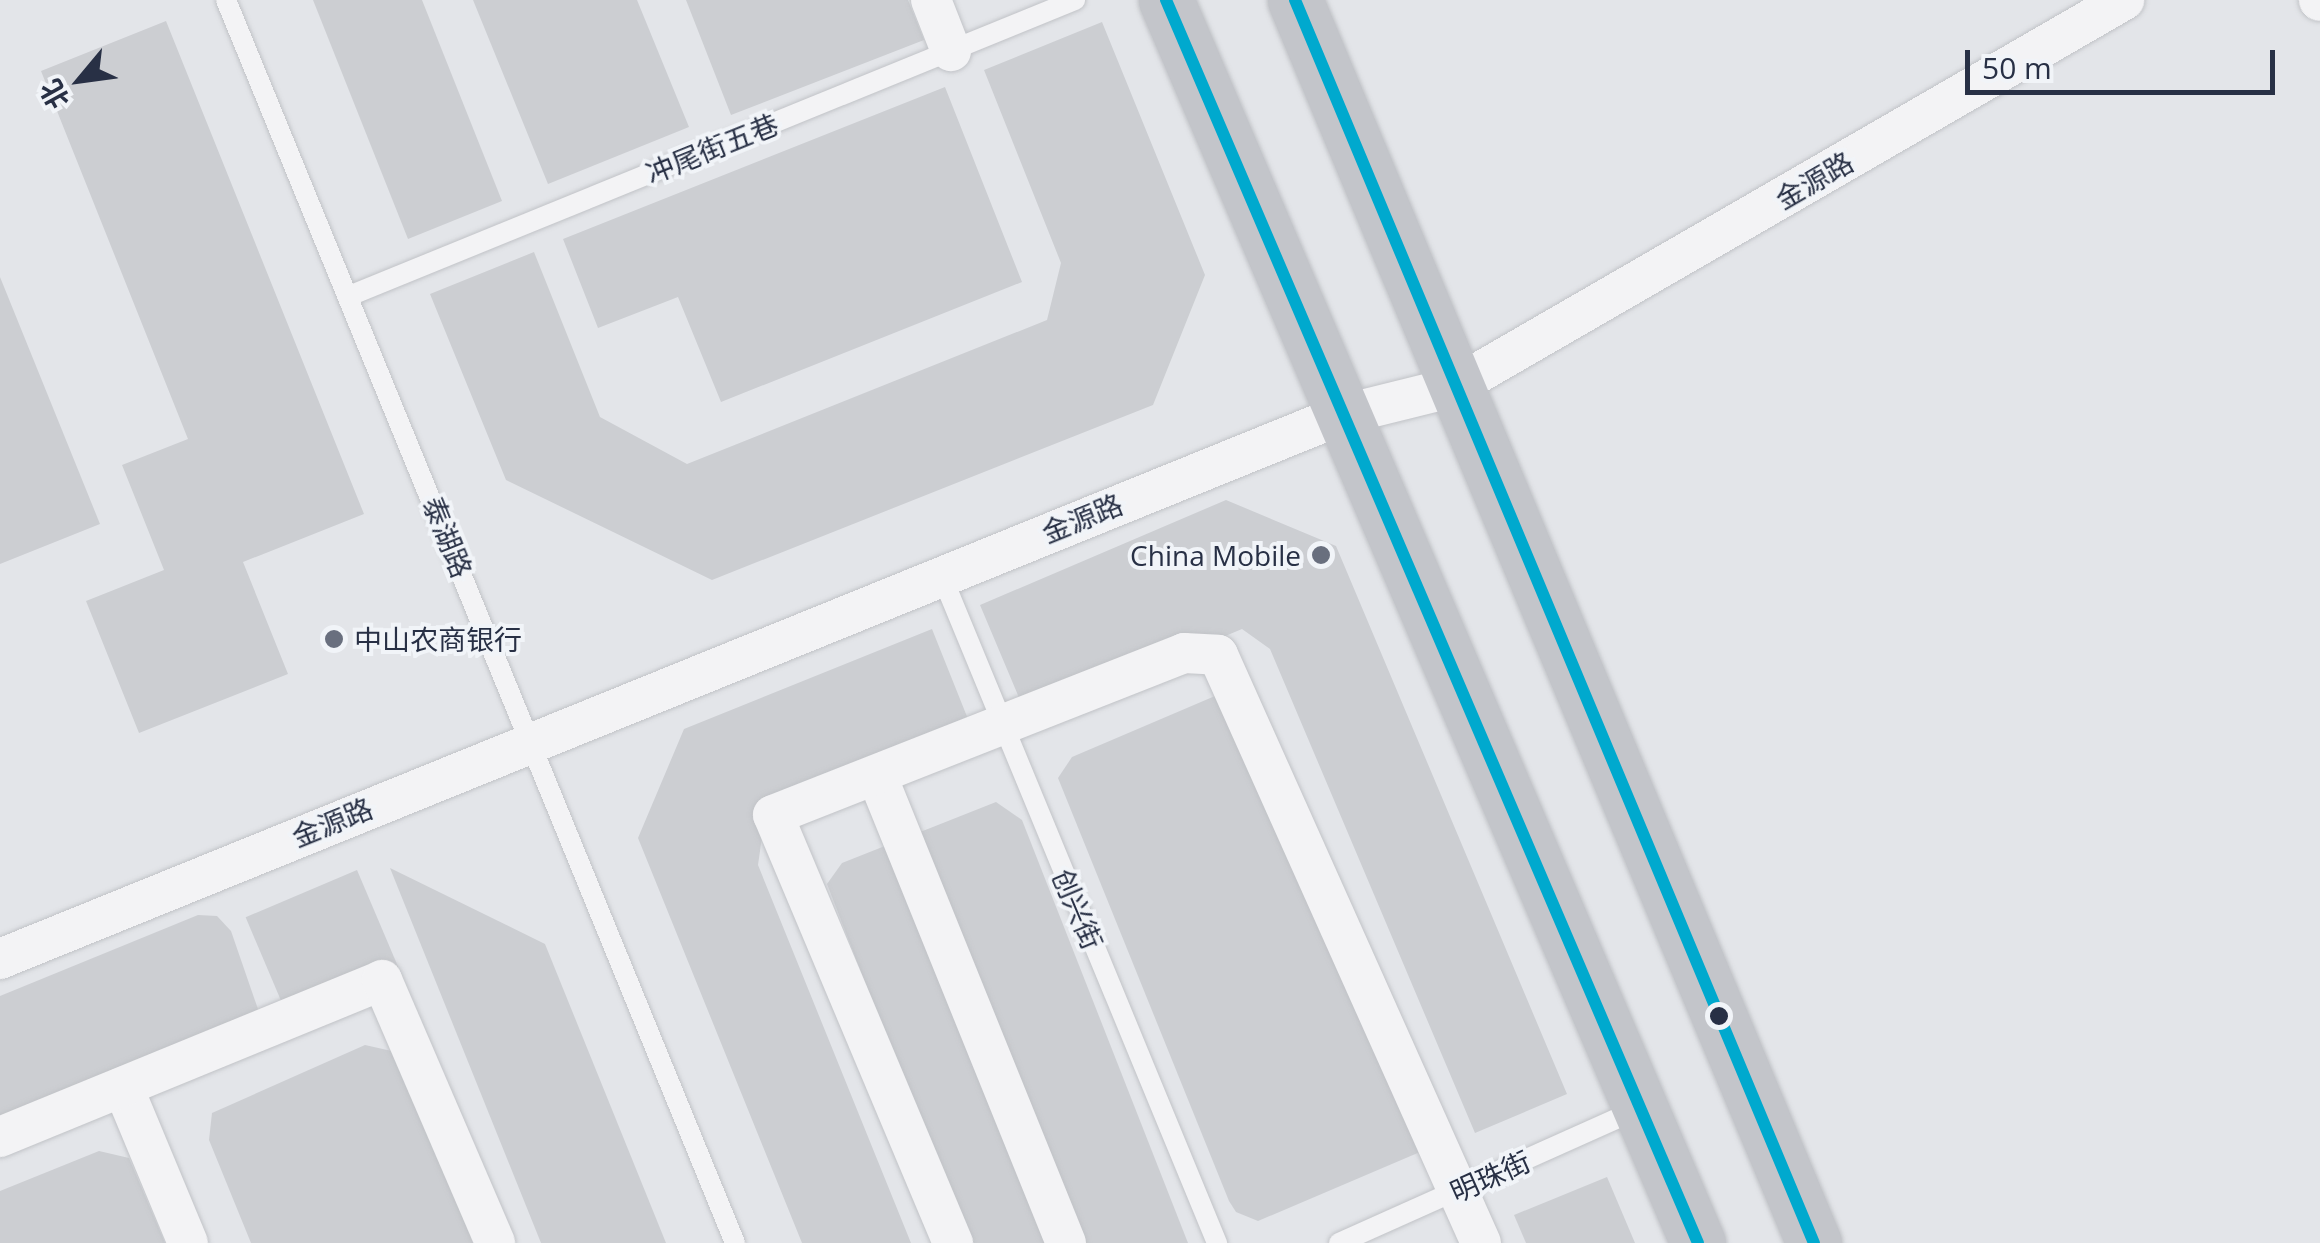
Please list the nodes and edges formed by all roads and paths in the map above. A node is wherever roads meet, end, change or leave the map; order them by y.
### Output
1 (226, 0) edge
2 (931, 0) edge
3 (1075, 0) edge
4 (1166, 0) edge
5 (1295, 0) edge
6 (2124, 0) edge
7 (951, 51) junction
8 (348, 296) junction
9 (1454, 387) junction
10 (1342, 415) junction
11 (941, 574) junction
12 (1003, 728) junction
13 (532, 740) junction
14 (877, 776) junction
15 (0, 960) edge
16 (123, 1086) junction
17 (1640, 1108) junction
18 (0, 1137) edge
19 (1460, 1189) junction
20 (188, 1243) edge
21 (495, 1243) edge
22 (735, 1243) edge
23 (953, 1243) edge
24 (1066, 1243) edge
25 (1216, 1243) edge
26 (1339, 1243) edge
27 (1481, 1243) edge
28 (1698, 1243) edge
29 (1814, 1243) edge

1 - 8 lane, 泰湖路
2 - 7 street
3 - 7 lane, 冲尾街五巷
4 - 10 main road
5 - 9 main road
6 - 9 street, 金源路
7 - 8 lane, 冲尾街五巷
8 - 13 lane, 泰湖路
9 - 10 street, 金源路
9 - 29 main road
10 - 11 street, 金源路
10 - 17 main road
11 - 12 lane, 创兴街
11 - 13 street, 金源路
12 - 14 street
12 - 19 street
12 - 25 lane, 创兴街
13 - 15 street, 金源路
13 - 22 lane, 泰湖路
14 - 23 street
14 - 24 street
16 - 18 street
16 - 20 street
16 - 21 street
17 - 19 lane, 明珠街
17 - 28 main road
19 - 26 lane, 明珠街
19 - 27 street

